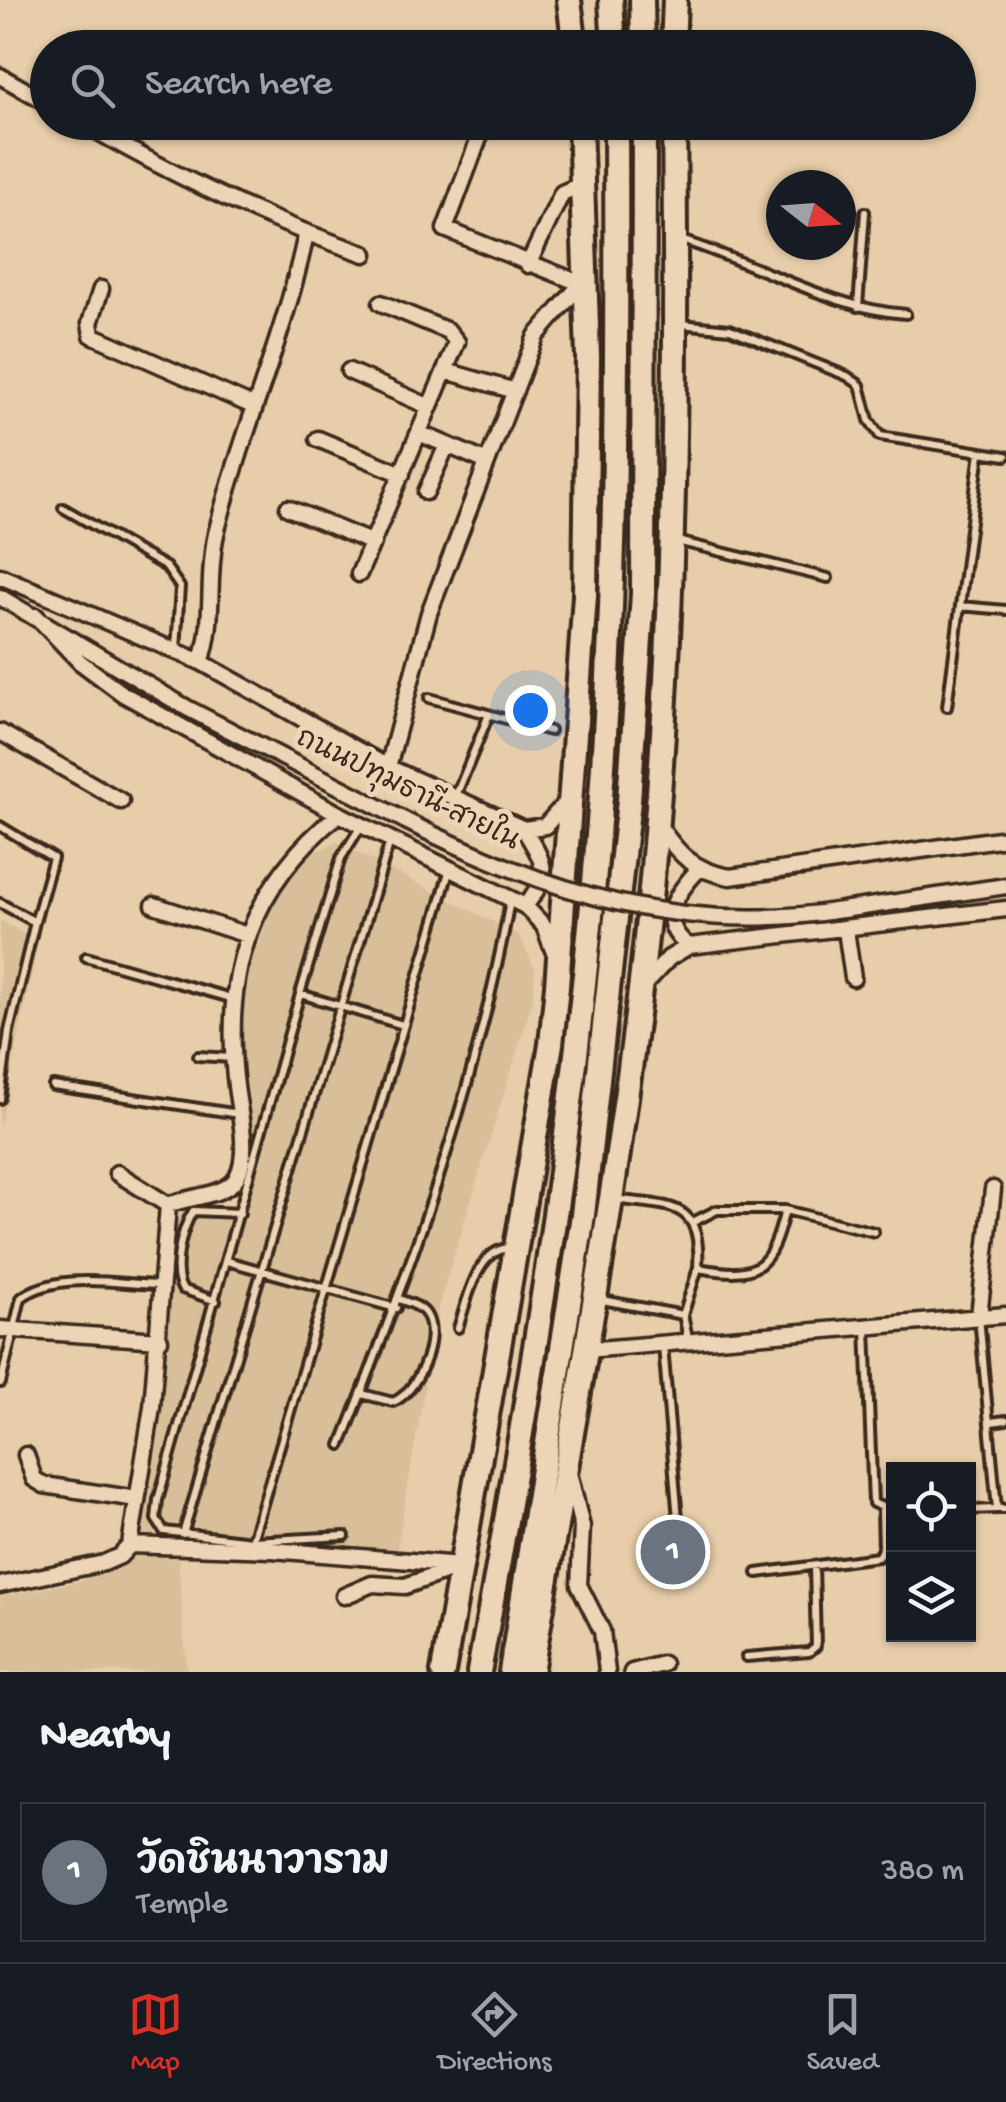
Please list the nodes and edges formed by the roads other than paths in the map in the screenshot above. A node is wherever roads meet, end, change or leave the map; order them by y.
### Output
1 (569, 0) edge
2 (611, 0) edge
3 (642, 0) edge
4 (675, 0) edge
5 (573, 30) edge
6 (613, 30) edge
7 (643, 30) edge
8 (674, 30) edge
9 (0, 76) edge
10 (30, 93) edge
11 (113, 140) edge
12 (478, 140) edge
13 (581, 140) edge
14 (616, 140) edge
15 (644, 140) edge
16 (674, 140) edge
17 (583, 184) junction
18 (865, 212) dead end
19 (306, 234) junction
20 (675, 238) junction
21 (365, 254) dead end
22 (645, 260) junction
23 (528, 264) junction
24 (587, 286) junction
25 (100, 290) dead end
26 (676, 299) junction
27 (381, 303) dead end
28 (858, 307) junction
29 (906, 314) dead end
30 (675, 323) junction
31 (617, 336) junction
32 (349, 371) dead end
33 (446, 371) junction
34 (515, 391) junction
35 (430, 407) junction
36 (255, 408) junction
37 (588, 410) junction
38 (420, 433) junction
39 (318, 439) dead end
40 (447, 445) junction
41 (980, 452) junction
42 (1006, 456) edge
43 (488, 462) junction
44 (402, 474) junction
45 (426, 492) dead end
46 (62, 508) dead end
47 (288, 508) dead end
48 (672, 539) junction
49 (372, 543) junction
50 (360, 574) dead end
51 (0, 576) edge
52 (828, 578) dead end
53 (0, 598) edge
54 (960, 606) junction
55 (1006, 610) edge
56 (36, 616) junction
57 (176, 651) junction
58 (201, 662) junction
59 (429, 698) dead end
60 (947, 707) dead end
61 (488, 716) junction
62 (550, 731) dead end
63 (0, 732) edge
64 (388, 767) junction
65 (572, 796) junction
66 (455, 798) junction
67 (121, 801) dead end
68 (339, 814) junction
69 (657, 822) junction
70 (0, 826) edge
71 (362, 826) junction
72 (524, 830) junction
73 (1006, 838) edge
74 (390, 840) junction
75 (449, 870) junction
76 (699, 870) junction
77 (1006, 886) edge
78 (0, 902) edge
79 (518, 903) junction
80 (154, 905) dead end
81 (1006, 910) edge
82 (35, 922) junction
83 (846, 930) junction
84 (246, 935) junction
85 (689, 946) junction
86 (86, 957) dead end
87 (853, 978) dead end
88 (557, 986) junction
89 (639, 992) junction
90 (300, 994) junction
91 (234, 999) junction
92 (339, 1006) junction
93 (403, 1025) junction
94 (0, 1027) edge
95 (9, 1031) junction
96 (551, 1044) junction
97 (631, 1054) junction
98 (198, 1056) dead end
99 (232, 1058) junction
100 (53, 1086) dead end
101 (0, 1099) edge
102 (239, 1114) junction
103 (117, 1174) dead end
104 (993, 1189) dead end
105 (613, 1199) junction
106 (168, 1204) junction
107 (785, 1210) junction
108 (557, 1212) junction
109 (240, 1213) junction
110 (583, 1215) junction
111 (695, 1221) junction
112 (874, 1232) dead end
113 (516, 1249) junction
114 (227, 1261) junction
115 (698, 1268) junction
116 (262, 1271) junction
117 (162, 1285) junction
118 (326, 1289) junction
119 (399, 1299) junction
120 (596, 1299) junction
121 (216, 1300) junction
122 (396, 1308) junction
123 (1006, 1314) edge
124 (683, 1315) junction
125 (979, 1316) junction
126 (866, 1327) junction
127 (458, 1328) dead end
128 (7, 1330) edge
129 (160, 1340) junction
130 (689, 1344) junction
131 (663, 1346) junction
132 (586, 1350) junction
133 (1, 1382) edge
134 (362, 1394) junction
135 (1006, 1420) edge
136 (991, 1422) junction
137 (342, 1446) dead end
138 (26, 1455) dead end
139 (566, 1462) junction
140 (137, 1500) junction
141 (1002, 1509) edge
142 (882, 1510) junction
143 (976, 1510) edge
144 (886, 1511) edge
145 (678, 1519) dead end
146 (183, 1534) junction
147 (346, 1536) dead end
148 (252, 1541) junction
149 (130, 1545) junction
150 (814, 1566) junction
151 (461, 1568) junction
152 (757, 1573) dead end
153 (0, 1585) edge
154 (344, 1596) dead end
155 (746, 1657) dead end
156 (663, 1664) dead end
157 (443, 1672) edge
158 (479, 1672) edge
159 (511, 1672) edge
160 (530, 1672) edge
161 (608, 1672) edge
162 (632, 1672) edge

1 - 5 main road
2 - 6 main road
3 - 7 main road
4 - 8 main road
9 - 10 street
11 - 19 street
12 - 23 street
13 - 17 main road
14 - 31 main road
15 - 22 main road
16 - 20 main road
17 - 23 street
17 - 24 main road
18 - 28 lane
19 - 21 street
19 - 36 street
20 - 26 main road
20 - 28 lane
22 - 26 main road
22 - 110 main road
23 - 24 street
24 - 34 street
24 - 37 main road
25 - 36 street
26 - 30 main road
27 - 33 street
28 - 29 lane
30 - 41 lane
30 - 48 main road
31 - 37 main road
31 - 108 main road
32 - 35 street
33 - 34 street
33 - 35 street
34 - 43 street
35 - 38 street
36 - 58 street
37 - 65 main road
38 - 40 street
38 - 44 street
39 - 44 street
40 - 43 street
40 - 45 street
41 - 42 lane
41 - 54 lane
43 - 64 street
44 - 49 street
46 - 57 lane
47 - 49 street
48 - 52 lane
48 - 69 main road
49 - 50 street
51 - 57 street, ถนนปทุมธานี-สายใน
53 - 56 street, ถนนปทุมธานี-สายใน
54 - 55 lane
54 - 60 lane
56 - 68 street
56 - 77 street, ถนนปทุมธานี-สายใน, bridge
57 - 58 street, ถนนปทุมธานี-สายใน
58 - 64 street, ถนนปทุมธานี-สายใน
59 - 61 lane
61 - 62 lane
61 - 66 lane
63 - 67 street
64 - 66 street, ถนนปทุมธานี-สายใน
65 - 72 street, ถนนปทุมธานี-สายใน
65 - 88 main road
66 - 72 street, ถนนปทุมธานี-สายใน
68 - 71 street
68 - 84 street
69 - 76 street
69 - 89 main road
70 - 82 lane
71 - 74 street
71 - 90 lane
72 - 79 street
73 - 76 street
74 - 75 street
74 - 92 lane
75 - 79 street
75 - 93 lane
76 - 85 street
78 - 82 lane
79 - 88 street
79 - 119 lane
80 - 84 street
81 - 83 street
82 - 95 lane
83 - 85 street
83 - 87 street
84 - 91 street
85 - 89 street
86 - 91 lane
88 - 96 main road
89 - 97 main road
90 - 92 lane
90 - 109 lane
91 - 99 street
92 - 93 lane
92 - 116 lane
93 - 118 lane
94 - 95 lane
95 - 101 lane
96 - 108 main road
96 - 113 main road
97 - 105 main road
97 - 110 main road
98 - 99 lane
99 - 102 street
100 - 102 lane
102 - 106 street
103 - 106 street
104 - 125 street
105 - 111 lane
105 - 120 main road
106 - 117 street
107 - 111 lane
107 - 112 lane
107 - 115 lane
108 - 158 main road
109 - 114 lane
109 - 121 lane
110 - 159 main road
111 - 115 lane
113 - 127 lane
113 - 151 main road
114 - 116 lane
114 - 121 lane
115 - 124 lane
116 - 118 lane
116 - 146 lane
117 - 128 lane
117 - 129 street
118 - 122 lane
118 - 148 lane
119 - 122 lane
119 - 134 lane
120 - 124 lane
120 - 132 main road
121 - 146 lane
122 - 134 lane
123 - 125 street
124 - 130 lane
125 - 126 street
125 - 136 lane
126 - 130 street
126 - 142 lane
128 - 129 street
128 - 133 lane
129 - 140 street
130 - 131 street
131 - 132 street
131 - 145 lane
132 - 139 main road
134 - 137 lane
135 - 136 lane
136 - 141 lane
138 - 140 street
139 - 160 main road
139 - 161 street
140 - 149 street
141 - 143 lane
142 - 144 lane
142 - 150 lane
146 - 148 lane
147 - 148 lane
149 - 151 street
149 - 153 street
150 - 152 lane
150 - 155 lane
151 - 154 street
151 - 157 main road
156 - 162 street

